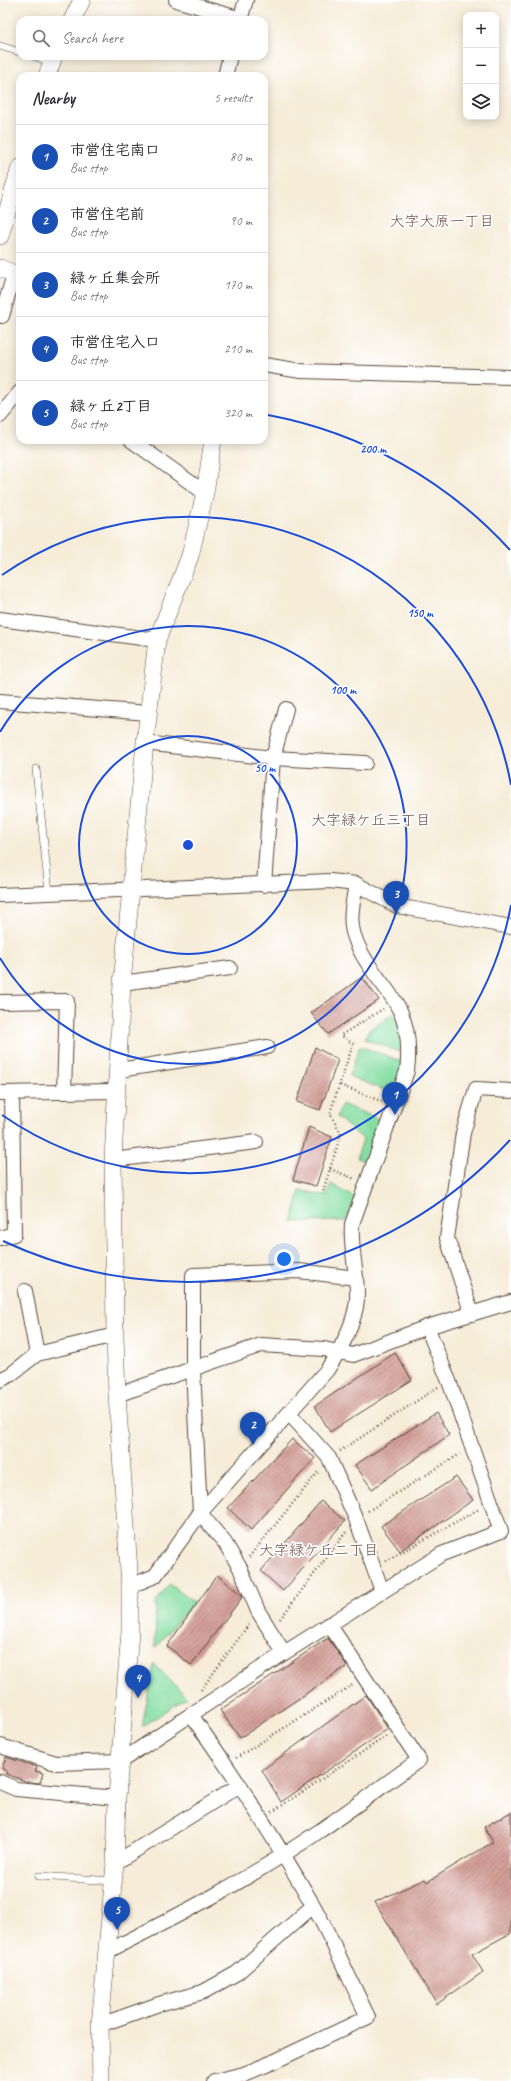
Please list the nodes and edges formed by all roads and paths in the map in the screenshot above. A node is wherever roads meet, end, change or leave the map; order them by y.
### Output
1 (82, 0) edge
2 (176, 0) edge
3 (246, 0) edge
4 (74, 16) edge
5 (230, 16) edge
6 (241, 16) edge
7 (0, 46) edge
8 (16, 51) edge
9 (41, 60) edge
10 (229, 60) edge
11 (51, 65) edge
12 (226, 72) edge
13 (16, 182) edge
14 (0, 236) edge
15 (11, 273) edge
16 (0, 315) edge
17 (268, 366) edge
18 (511, 377) edge
19 (16, 396) edge
20 (1, 413) edge
21 (138, 444) edge
22 (212, 444) edge
23 (205, 493) junction
24 (0, 619) edge
25 (157, 640) junction
26 (0, 701) edge
27 (286, 709) dead end
28 (148, 713) junction
29 (145, 743) junction
30 (273, 758) junction
31 (365, 762) dead end
32 (36, 769) dead end
33 (356, 884) junction
34 (264, 885) junction
35 (131, 889) junction
36 (49, 892) junction
37 (0, 895) edge
38 (511, 927) edge
39 (230, 968) dead end
40 (122, 983) junction
41 (0, 1002) edge
42 (395, 1002) junction
43 (267, 1047) dead end
44 (119, 1070) junction
45 (340, 1084) junction
46 (116, 1091) junction
47 (511, 1091) edge
48 (64, 1092) junction
49 (6, 1093) edge
50 (394, 1106) junction
51 (256, 1142) dead end
52 (113, 1160) junction
53 (330, 1169) junction
54 (366, 1184) junction
55 (323, 1192) dead end
56 (0, 1238) edge
57 (356, 1278) junction
58 (25, 1291) dead end
59 (511, 1302) edge
60 (472, 1314) junction
61 (427, 1327) junction
62 (115, 1336) junction
63 (339, 1352) junction
64 (37, 1354) junction
65 (193, 1368) junction
66 (0, 1380) edge
67 (448, 1381) junction
68 (117, 1395) junction
69 (289, 1413) junction
70 (472, 1446) junction
71 (329, 1458) junction
72 (492, 1502) junction
73 (200, 1513) junction
74 (356, 1519) junction
75 (240, 1568) junction
76 (373, 1568) junction
77 (130, 1586) junction
78 (382, 1591) junction
79 (258, 1611) junction
80 (329, 1624) junction
81 (271, 1631) junction
82 (284, 1653) junction
83 (364, 1677) junction
84 (200, 1691) dead end
85 (191, 1715) junction
86 (398, 1728) junction
87 (0, 1746) edge
88 (121, 1762) junction
89 (227, 1764) junction
90 (0, 1782) edge
91 (240, 1785) junction
92 (118, 1798) junction
93 (262, 1819) junction
94 (282, 1855) junction
95 (115, 1862) junction
96 (39, 1876) dead end
97 (113, 1881) junction
98 (313, 1906) junction
99 (106, 1952) junction
100 (100, 2025) junction
101 (100, 2081) edge
102 (214, 2081) edge

1 - 4 street
2 - 5 street
3 - 6 street
7 - 8 lane
9 - 11 lane
10 - 12 street
13 - 14 street
15 - 16 street
17 - 18 street
19 - 20 street
21 - 23 street
22 - 23 street
23 - 25 street
24 - 25 street
25 - 28 street
26 - 28 street
27 - 30 street
28 - 29 street
29 - 30 street
29 - 35 street
30 - 31 street
30 - 34 street
32 - 36 lane
33 - 34 street
33 - 38 street
33 - 42 street
34 - 35 street
35 - 36 street
35 - 40 street
36 - 37 street
39 - 40 street
40 - 44 street
41 - 48 street
42 - 45 path
42 - 50 street
43 - 44 street
44 - 46 street
45 - 50 path
45 - 53 path
46 - 48 street
46 - 52 street
47 - 60 street
48 - 49 street
49 - 56 street
50 - 54 street
51 - 52 street
52 - 62 street
53 - 54 path
53 - 55 path
54 - 57 street
57 - 63 street
57 - 65 street
58 - 64 street
59 - 60 street
60 - 61 street
61 - 63 street
61 - 67 street
62 - 64 street
62 - 68 street
63 - 65 street
63 - 69 street
64 - 66 street
65 - 68 street
65 - 73 street
67 - 70 street
67 - 71 path
68 - 77 street
69 - 71 street
69 - 73 street
70 - 72 street
70 - 74 path
71 - 74 street
71 - 75 path
72 - 76 path
72 - 78 street
73 - 75 street
73 - 77 street
74 - 76 street
74 - 81 path
75 - 79 street
76 - 78 street
77 - 88 street
78 - 80 street
79 - 81 street
79 - 84 path
80 - 82 street
80 - 83 street
81 - 82 street
82 - 85 street
83 - 86 street
83 - 89 path
85 - 88 street
85 - 89 street
86 - 93 path
86 - 94 street
87 - 88 street
88 - 92 street
89 - 91 street
90 - 92 street
91 - 93 street
91 - 95 street
92 - 95 street
93 - 94 street
94 - 98 street
94 - 99 street
95 - 97 street
96 - 97 lane
97 - 99 street
98 - 100 street
98 - 102 street
99 - 100 street
100 - 101 street

